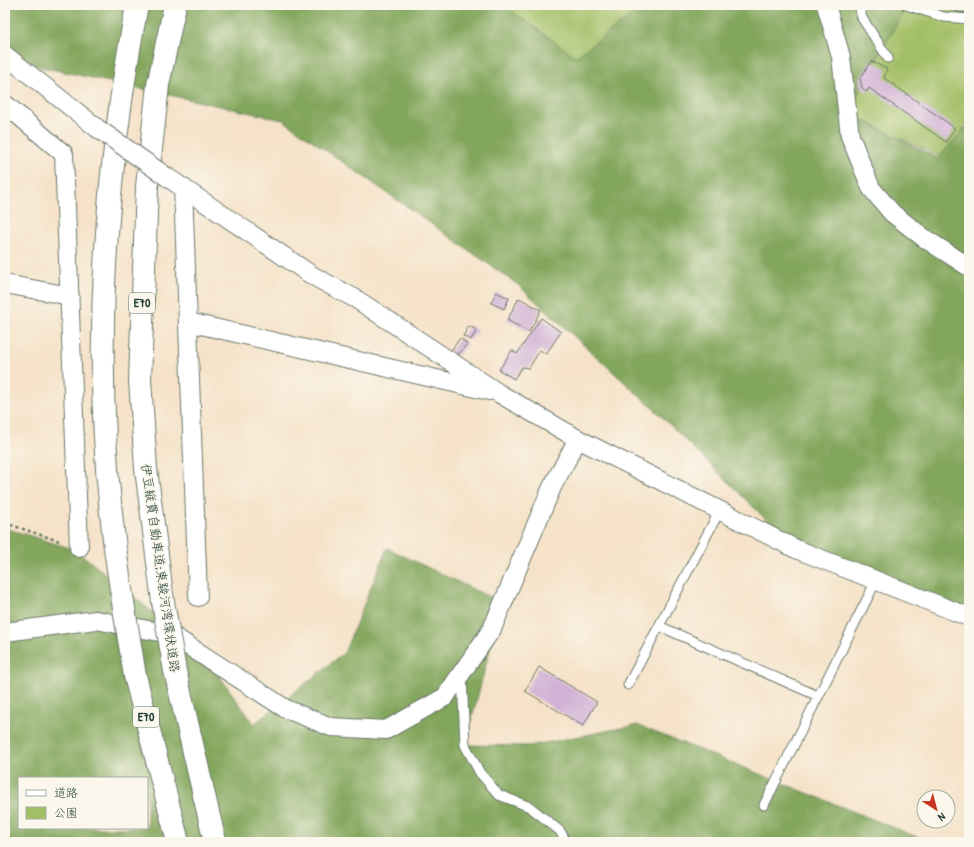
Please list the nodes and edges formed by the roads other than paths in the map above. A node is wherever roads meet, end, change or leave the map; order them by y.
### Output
1 (137, 5) edge
2 (175, 5) edge
3 (826, 5) edge
4 (859, 5) edge
5 (906, 5) edge
6 (969, 20) edge
7 (5, 55) edge
8 (888, 58) dead end
9 (6, 107) edge
10 (183, 187) junction
11 (969, 267) edge
12 (5, 284) edge
13 (70, 296) junction
14 (188, 322) junction
15 (500, 394) junction
16 (578, 439) junction
17 (720, 510) junction
18 (79, 548) road end
19 (876, 581) junction
20 (198, 596) dead end
21 (969, 617) edge
22 (659, 626) junction
23 (5, 632) edge
24 (462, 672) junction
25 (628, 685) dead end
26 (818, 696) junction
27 (764, 805) dead end
28 (178, 842) edge
29 (214, 842) edge
30 (566, 842) edge

1 - 28 highway, E70, bridge
2 - 29 highway, 伊豆縦貫自動車道;東駿河湾環状道路 / E70, bridge
3 - 11 street
4 - 8 lane
5 - 6 lane
7 - 10 street, bridge
9 - 13 street
10 - 14 street
10 - 15 street
12 - 13 street
13 - 18 street
14 - 15 street
14 - 20 street
15 - 16 street
16 - 17 street
16 - 24 street
17 - 19 street
17 - 22 lane
19 - 21 street
19 - 26 lane
22 - 25 lane
22 - 26 lane
23 - 24 street
24 - 30 lane
26 - 27 lane

